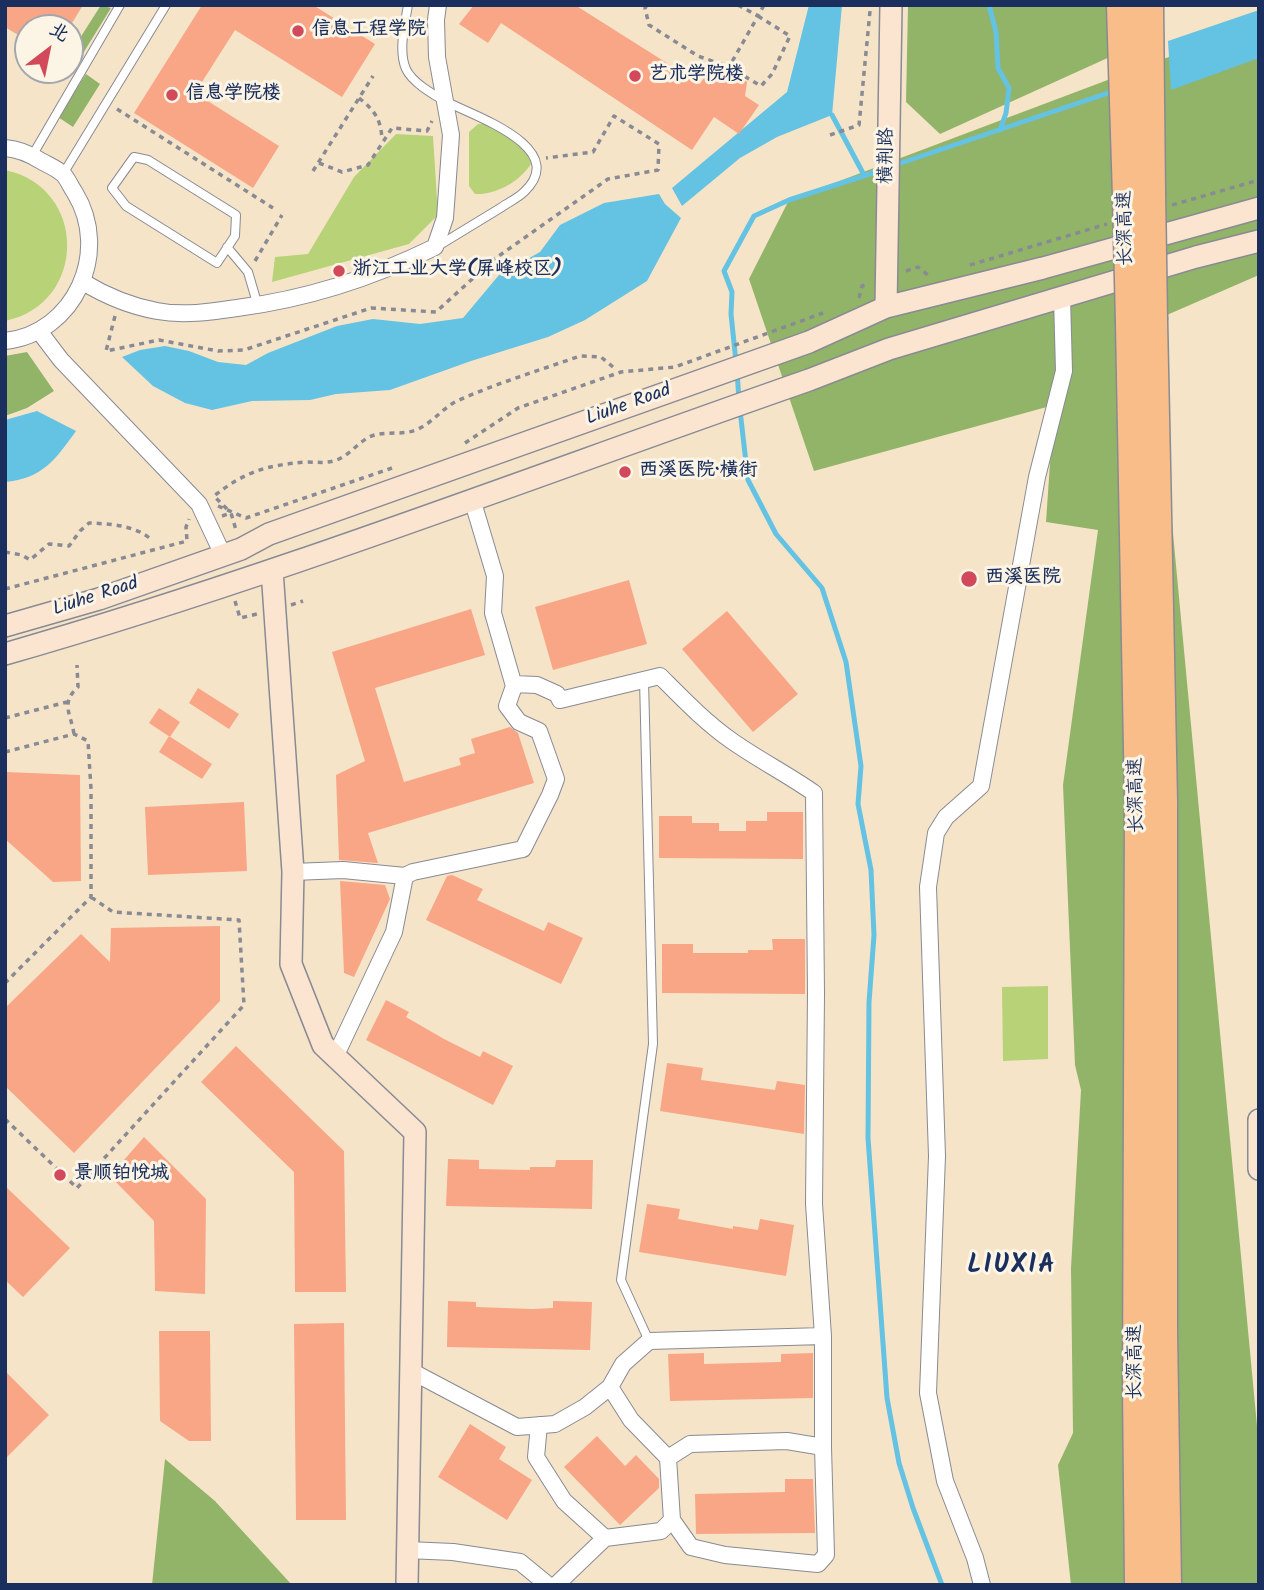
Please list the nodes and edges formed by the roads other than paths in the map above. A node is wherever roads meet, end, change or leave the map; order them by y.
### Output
1 (120, 5) edge
2 (166, 5) edge
3 (408, 5) edge
4 (439, 5) edge
5 (891, 5) edge
6 (1121, 5) edge
7 (1149, 5) edge
8 (1137, 83) junction
9 (445, 102) junction
10 (5, 148) edge
11 (32, 156) junction
12 (63, 174) junction
13 (1259, 208) edge
14 (1259, 241) edge
15 (228, 247) junction
16 (435, 247) junction
17 (83, 282) junction
18 (1062, 297) junction
19 (258, 306) junction
20 (886, 307) junction
21 (1141, 322) junction
22 (39, 331) junction
23 (5, 341) edge
24 (472, 499) junction
25 (223, 555) junction
26 (272, 569) junction
27 (5, 626) edge
28 (5, 654) edge
29 (644, 680) junction
30 (513, 684) junction
31 (293, 872) junction
32 (405, 876) junction
33 (335, 1057) junction
34 (1259, 1120) edge
35 (1259, 1169) edge
36 (823, 1336) junction
37 (649, 1341) junction
38 (411, 1371) junction
39 (610, 1387) junction
40 (539, 1425) junction
41 (823, 1447) junction
42 (668, 1458) junction
43 (672, 1520) junction
44 (605, 1538) junction
45 (407, 1550) junction
46 (407, 1585) edge
47 (548, 1585) edge
48 (556, 1585) edge
49 (982, 1585) edge
50 (1139, 1585) edge
51 (1167, 1585) edge

1 - 11 lane
2 - 12 lane
3 - 9 lane
4 - 9 street
5 - 20 main road, 横荆路
6 - 8 highway, 长深高速
7 - 8 highway, 长深高速
8 - 21 highway, 长深高速, bridge
9 - 16 street
9 - 16 lane
10 - 11 street
11 - 12 street
12 - 17 street
13 - 20 main road, Liuhe Road
14 - 18 main road, Liuhe Road
15 - 15 lane
15 - 19 lane
16 - 19 street
17 - 19 street
17 - 22 street
18 - 24 main road, Liuhe Road
18 - 49 street
20 - 25 main road, Liuhe Road
21 - 50 highway, 长深高速
21 - 51 highway, 长深高速
22 - 23 street
22 - 25 street
24 - 26 main road, Liuhe Road
24 - 30 street
25 - 27 main road, Liuhe Road
26 - 28 main road, Liuhe Road
26 - 31 main road
29 - 30 street
29 - 36 street
29 - 37 lane
30 - 32 street
31 - 32 street
31 - 33 main road
32 - 33 street
33 - 38 main road
34 - 35 main road
36 - 37 street
36 - 41 street
37 - 39 street
38 - 40 street
38 - 45 main road
39 - 40 street
39 - 42 street
40 - 44 street
41 - 42 street
41 - 43 street
42 - 43 street
43 - 44 street
44 - 48 street
45 - 46 main road
45 - 47 street

